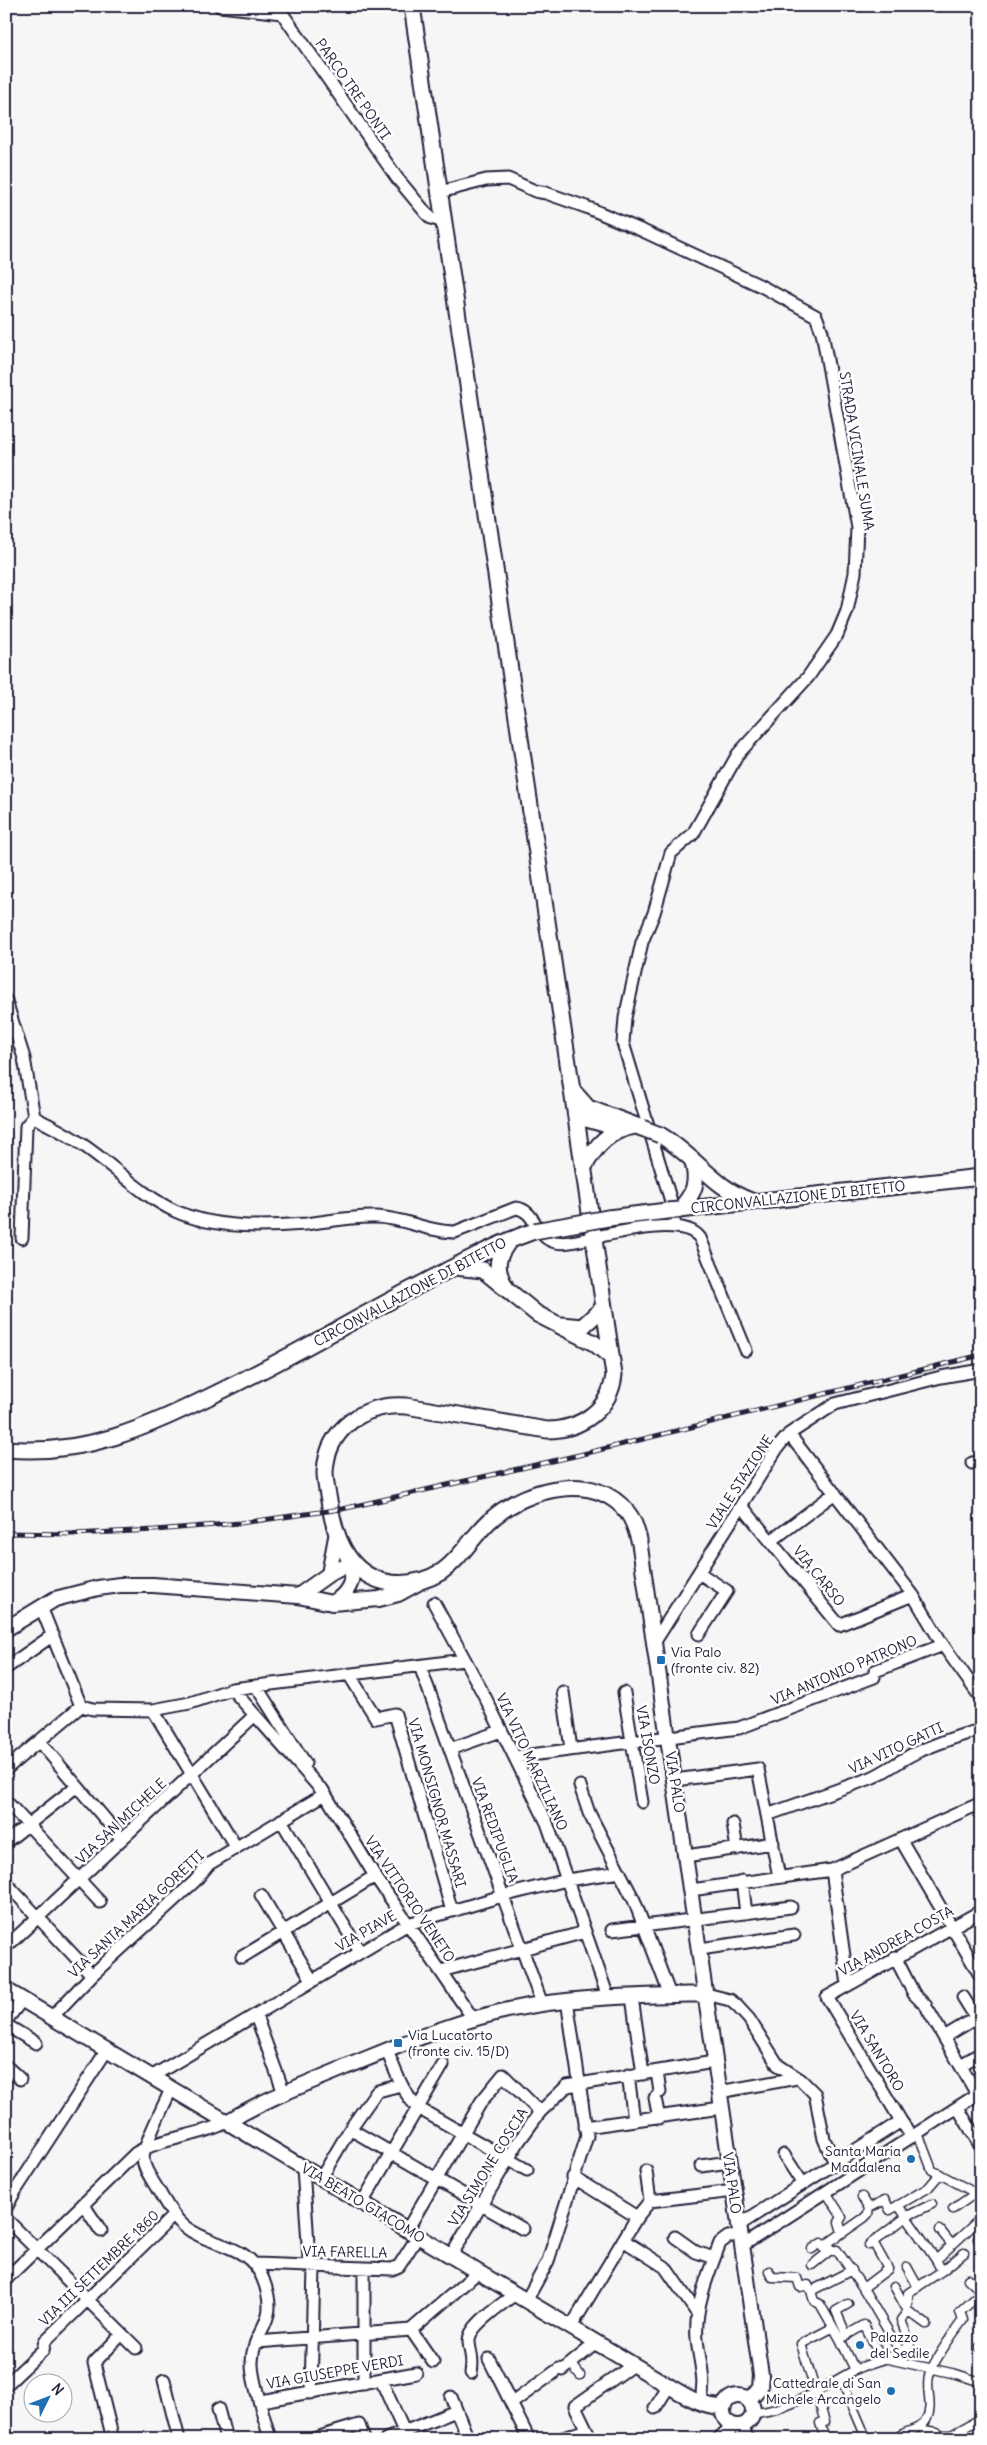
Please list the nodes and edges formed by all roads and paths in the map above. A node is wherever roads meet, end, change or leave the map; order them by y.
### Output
1 (220, 6) edge
2 (412, 6) edge
3 (286, 10) edge
4 (440, 192) junction
5 (444, 222) junction
6 (6, 1001) edge
7 (582, 1112) junction
8 (34, 1117) junction
9 (639, 1127) junction
10 (620, 1129) junction
11 (692, 1159) junction
12 (584, 1167) junction
13 (981, 1176) edge
14 (752, 1202) junction
15 (674, 1211) junction
16 (676, 1226) junction
17 (594, 1237) junction
18 (22, 1238) dead end
19 (510, 1239) junction
20 (453, 1267) junction
21 (506, 1287) junction
22 (604, 1307) junction
23 (553, 1324) junction
24 (582, 1326) junction
25 (608, 1336) junction
26 (594, 1343) junction
27 (746, 1350) dead end
28 (611, 1357) junction
29 (981, 1370) edge
30 (789, 1434) junction
31 (6, 1449) edge
32 (835, 1493) junction
33 (741, 1504) junction
34 (336, 1537) junction
35 (639, 1540) joint
36 (771, 1542) junction
37 (352, 1563) junction
38 (699, 1573) junction
39 (329, 1574) junction
40 (421, 1581) junction
41 (913, 1595) junction
42 (298, 1596) junction
43 (332, 1603) junction
44 (434, 1603) dead end
45 (41, 1607) junction
46 (6, 1629) edge
47 (699, 1634) dead end
48 (52, 1635) junction
49 (654, 1643) junction
50 (943, 1645) junction
51 (464, 1660) junction
52 (420, 1666) junction
53 (6, 1668) edge
54 (350, 1676) junction
55 (256, 1686) junction
56 (232, 1689) junction
57 (563, 1692) dead end
58 (624, 1693) dead end
59 (981, 1698) edge
60 (81, 1706) junction
61 (153, 1710) junction
62 (255, 1715) junction
63 (981, 1730) edge
64 (501, 1731) junction
65 (668, 1738) junction
66 (39, 1741) junction
67 (633, 1743) junction
68 (450, 1749) junction
69 (571, 1749) junction
70 (515, 1757) junction
71 (6, 1769) edge
72 (192, 1775) junction
73 (675, 1780) junction
74 (77, 1786) junction
75 (580, 1786) dead end
76 (325, 1794) junction
77 (6, 1801) edge
78 (642, 1802) dead end
79 (981, 1803) edge
80 (767, 1815) junction
81 (281, 1820) junction
82 (733, 1824) dead end
83 (28, 1825) junction
84 (122, 1839) junction
85 (901, 1840) junction
86 (6, 1842) edge
87 (773, 1843) junction
88 (236, 1847) junction
89 (737, 1848) junction
90 (686, 1856) junction
91 (832, 1870) junction
92 (620, 1872) junction
93 (375, 1876) junction
94 (779, 1877) junction
95 (79, 1880) junction
96 (567, 1880) junction
97 (742, 1882) junction
98 (6, 1884) edge
99 (692, 1890) junction
100 (261, 1895) dead end
101 (502, 1896) junction
102 (100, 1902) dead end
103 (331, 1903) junction
104 (791, 1907) dead end
105 (452, 1911) junction
106 (981, 1911) edge
107 (746, 1913) junction
108 (38, 1918) junction
109 (696, 1920) junction
110 (408, 1924) junction
111 (644, 1926) junction
112 (950, 1928) junction
113 (612, 1930) dead end
114 (283, 1932) junction
115 (585, 1932) junction
116 (794, 1935) dead end
117 (6, 1947) edge
118 (700, 1949) junction
119 (521, 1950) junction
120 (360, 1952) junction
121 (242, 1956) dead end
122 (895, 1958) junction
123 (441, 1971) junction
124 (92, 1975) junction
125 (981, 1977) edge
126 (312, 1980) junction
127 (848, 1985) junction
128 (6, 1990) edge
129 (706, 1994) junction
130 (670, 1995) junction
131 (608, 1997) junction
132 (632, 1997) junction
133 (827, 1997) joint
134 (963, 1997) dead end
135 (22, 2000) junction
136 (567, 2000) junction
137 (542, 2004) junction
138 (256, 2016) junction
139 (52, 2017) junction
140 (474, 2020) junction
141 (979, 2020) edge
142 (6, 2023) edge
143 (944, 2037) junction
144 (36, 2043) dead end
145 (107, 2050) junction
146 (387, 2051) junction
147 (981, 2053) edge
148 (714, 2062) junction
149 (961, 2065) junction
150 (6, 2066) edge
151 (444, 2066) dead end
152 (657, 2072) junction
153 (643, 2074) junction
154 (628, 2075) junction
155 (151, 2077) junction
156 (797, 2078) junction
157 (20, 2080) dead end
158 (579, 2082) junction
159 (401, 2085) junction
160 (171, 2089) junction
161 (719, 2092) junction
162 (284, 2093) junction
163 (979, 2093) edge
164 (418, 2108) junction
165 (721, 2108) junction
166 (958, 2108) junction
167 (540, 2112) junction
168 (659, 2118) junction
169 (634, 2120) junction
170 (902, 2121) junction
171 (227, 2122) junction
172 (585, 2127) junction
173 (350, 2129) junction
174 (464, 2132) junction
175 (915, 2135) junction
176 (146, 2147) junction
177 (981, 2147) edge
178 (391, 2152) junction
179 (784, 2155) dead end
180 (508, 2159) junction
181 (729, 2162) junction
182 (835, 2163) junction
183 (701, 2166) dead end
184 (303, 2168) junction
185 (528, 2170) dead end
186 (646, 2171) dead end
187 (940, 2174) junction
188 (573, 2177) junction
189 (321, 2178) junction
190 (437, 2179) junction
191 (803, 2184) junction
192 (734, 2192) junction
193 (826, 2192) junction
194 (979, 2195) edge
195 (862, 2197) dead end
196 (650, 2201) junction
197 (362, 2203) junction
198 (7, 2204) edge
199 (83, 2204) junction
200 (932, 2204) dead end
201 (898, 2205) junction
202 (481, 2206) junction
203 (868, 2208) junction
204 (953, 2209) dead end
205 (173, 2216) junction
206 (637, 2217) junction
207 (906, 2217) junction
208 (981, 2218) edge
209 (6, 2219) edge
210 (523, 2230) dead end
211 (940, 2230) dead end
212 (101, 2231) dead end
213 (842, 2232) junction
214 (413, 2233) junction
215 (740, 2235) junction
216 (675, 2237) dead end
217 (623, 2240) junction
218 (825, 2245) junction
219 (952, 2245) junction
220 (36, 2250) junction
221 (812, 2250) dead end
222 (964, 2253) dead end
223 (450, 2256) junction
224 (714, 2258) junction
225 (936, 2260) junction
226 (255, 2264) junction
227 (812, 2266) dead end
228 (314, 2267) junction
229 (906, 2267) dead end
230 (364, 2268) junction
231 (786, 2270) dead end
232 (852, 2270) junction
233 (769, 2271) dead end
234 (942, 2271) junction
235 (478, 2272) junction
236 (783, 2278) junction
237 (6, 2279) edge
238 (968, 2279) dead end
239 (894, 2286) dead end
240 (918, 2287) junction
241 (864, 2288) junction
242 (811, 2291) junction
243 (981, 2292) edge
244 (520, 2298) junction
245 (87, 2300) junction
246 (848, 2304) dead end
247 (954, 2304) dead end
248 (907, 2305) junction
249 (960, 2312) junction
250 (697, 2313) junction
251 (926, 2324) dead end
252 (571, 2327) junction
253 (832, 2328) junction
254 (411, 2330) junction
255 (364, 2333) junction
256 (122, 2334) junction
257 (817, 2335) junction
258 (311, 2337) junction
259 (844, 2337) junction
260 (257, 2342) junction
261 (596, 2343) junction
262 (820, 2343) dead end
263 (136, 2348) dead end
264 (900, 2353) junction
265 (490, 2358) dead end
266 (885, 2359) junction
267 (433, 2362) dead end
268 (572, 2363) junction
269 (633, 2365) junction
270 (933, 2369) junction
271 (855, 2370) junction
272 (471, 2372) dead end
273 (416, 2373) dead end
274 (580, 2375) dead end
275 (841, 2379) junction
276 (164, 2380) dead end
277 (381, 2380) junction
278 (980, 2380) edge
279 (364, 2383) junction
280 (6, 2386) edge
281 (668, 2386) junction
282 (311, 2393) junction
283 (816, 2393) junction
284 (451, 2397) dead end
285 (260, 2401) junction
286 (700, 2403) junction
287 (512, 2404) junction
288 (751, 2406) junction
289 (723, 2407) junction
290 (655, 2408) dead end
291 (218, 2409) dead end
292 (456, 2411) junction
293 (980, 2418) edge
294 (921, 2426) junction
295 (740, 2430) edge
296 (937, 2432) dead end
297 (589, 2434) edge
298 (406, 2435) edge
299 (865, 2435) dead end
300 (946, 2435) dead end
301 (269, 2437) edge
302 (113, 2439) edge
303 (179, 2439) edge
304 (226, 2439) edge
305 (257, 2439) edge
306 (313, 2439) edge
307 (364, 2439) edge
308 (386, 2439) edge
309 (468, 2439) edge
310 (529, 2439) edge
311 (560, 2439) edge
312 (720, 2439) edge
313 (825, 2439) edge
314 (896, 2439) edge

1 - 3 street, PARCO TRE PONTI
2 - 4 main road
3 - 5 street, PARCO TRE PONTI
4 - 5 main road
4 - 16 street, STRADA VICINALE SUMA
5 - 7 main road
6 - 8 street
7 - 9 main road
7 - 10 main road
7 - 12 main road
8 - 17 street
8 - 18 street
9 - 10 main road
9 - 11 main road, bridge
10 - 12 main road
11 - 14 main road
11 - 15 main road
12 - 17 main road
13 - 14 main road, CIRCONVALLAZIONE DI BITETTO
14 - 15 main road, CIRCONVALLAZIONE DI BITETTO
15 - 19 main road, CIRCONVALLAZIONE DI BITETTO, bridge
16 - 17 street
16 - 27 street
17 - 22 main road
19 - 20 main road, CIRCONVALLAZIONE DI BITETTO
19 - 21 main road
20 - 21 main road
20 - 31 main road, CIRCONVALLAZIONE DI BITETTO
21 - 23 main road
22 - 24 main road
22 - 25 main road
23 - 24 main road
23 - 26 main road
24 - 25 main road
25 - 26 main road
25 - 28 main road
26 - 28 main road
28 - 34 main road
29 - 30 street, VIALE STAZIONE
30 - 32 street
30 - 33 street, VIALE STAZIONE
32 - 36 street
32 - 41 street
33 - 36 street, VIA CARSO
33 - 38 street, VIALE STAZIONE
34 - 37 main road, VIA PALO
34 - 39 street
35 - 40 main road, VIA PALO
35 - 49 street, VIA PALO
36 - 41 street, VIA CARSO
37 - 39 street
37 - 40 main road, VIA PALO
37 - 43 street
38 - 47 street
38 - 49 street, VIALE STAZIONE
39 - 42 street
40 - 43 street
41 - 50 street
42 - 43 street
42 - 45 street
44 - 51 street, VIA VITO MARZILIANO
45 - 46 street
45 - 48 street
48 - 53 street
48 - 60 street
49 - 65 street, VIA PALO
50 - 59 street
50 - 65 street, VIA ANTONIO PATRONO
51 - 52 street
51 - 64 street, VIA VITO MARZILIANO
52 - 54 street
52 - 68 street, VIA REDIPUGLIA
54 - 55 street
54 - 105 street, VIA MONSIGNOR MASSARI
55 - 56 street
55 - 76 street, VIA VITTORIO VENETO
56 - 61 street
56 - 62 street, VIA VITTORIO VENETO
57 - 69 street
58 - 67 street, VIA ISONZO
60 - 61 street
60 - 66 street
61 - 72 street
62 - 72 street, VIA SAN MICHELE
62 - 76 street, VIA VITTORIO VENETO
63 - 80 street, VIA VITO GATTI
64 - 68 street
64 - 70 street, VIA VITO MARZILIANO
65 - 67 street, VIA ANTONIO PATRONO
65 - 73 street, VIA PALO
66 - 71 street
66 - 74 street
67 - 69 street, VIA ANTONIO PATRONO
67 - 78 street, VIA ISONZO
68 - 101 street, VIA REDIPUGLIA
69 - 70 street, VIA ANTONIO PATRONO
70 - 96 street, VIA VITO MARZILIANO
72 - 84 street, VIA SAN MICHELE
72 - 88 street
73 - 80 street
73 - 90 street, VIA PALO
74 - 83 street
74 - 84 street
75 - 92 street
76 - 81 street, VIA SANTA MARIA GORETTI
76 - 93 street, VIA VITTORIO VENETO
77 - 83 street
79 - 85 street
80 - 87 street
81 - 88 street, VIA SANTA MARIA GORETTI
81 - 103 street
82 - 89 street
83 - 86 street
83 - 95 street
84 - 95 street, VIA SAN MICHELE
85 - 91 street
85 - 112 street
87 - 89 street
87 - 94 street
88 - 124 street, VIA SANTA MARIA GORETTI
89 - 90 street
90 - 99 street, VIA PALO
91 - 94 street
91 - 127 street
92 - 96 street, VIA PIAVE
92 - 111 street
93 - 103 street
93 - 110 street, VIA VITTORIO VENETO
94 - 97 street
95 - 102 street
95 - 108 street, VIA SAN MICHELE
96 - 101 street, VIA PIAVE
96 - 115 street, VIA VITO MARZILIANO
97 - 99 street
97 - 107 street
98 - 108 street
99 - 109 street, VIA PALO
100 - 114 street
101 - 105 street, VIA PIAVE
101 - 119 street, VIA REDIPUGLIA
103 - 114 street
103 - 120 street
104 - 107 street
105 - 110 street, VIA PIAVE
106 - 112 street, VIA ANDREA COSTA
107 - 109 street
108 - 117 street, VIA SAN MICHELE
108 - 124 street
109 - 111 street
109 - 118 street, VIA PALO
110 - 120 street, VIA PIAVE
110 - 123 street, VIA VITTORIO VENETO
111 - 113 street
111 - 130 street
112 - 122 street, VIA ANDREA COSTA
112 - 125 street
114 - 121 street
114 - 126 street
115 - 119 street
115 - 131 street, VIA VITO MARZILIANO
116 - 118 street
118 - 129 street, VIA PALO
119 - 123 street
119 - 137 street, VIA REDIPUGLIA
120 - 126 street, VIA PIAVE
122 - 127 street, VIA ANDREA COSTA
122 - 143 street
123 - 140 street, VIA VITTORIO VENETO
124 - 139 street, VIA SANTA MARIA GORETTI
126 - 138 street, VIA PIAVE
127 - 133 street, VIA ANDREA COSTA
128 - 135 street, VIA BEATO GIACOMO
129 - 130 street
129 - 148 street, VIA PALO
129 - 156 street
130 - 132 street
131 - 132 street
131 - 136 street
132 - 153 street
133 - 170 street, VIA SANTORO
134 - 141 street
135 - 139 street, VIA BEATO GIACOMO
135 - 142 street
136 - 137 street
136 - 158 street
137 - 140 street
138 - 155 street, VIA PIAVE
138 - 162 street
139 - 145 street, VIA BEATO GIACOMO
140 - 146 street
141 - 143 street
142 - 144 street
143 - 149 street
145 - 155 street, VIA BEATO GIACOMO
145 - 198 street
146 - 159 street
146 - 162 street
147 - 149 street
148 - 152 street
148 - 161 street, VIA PALO
149 - 163 street
150 - 157 street
151 - 164 street
152 - 153 street
152 - 168 street
153 - 154 street
154 - 158 street
154 - 169 street
155 - 160 street, VIA BEATO GIACOMO
156 - 161 street
156 - 182 street
158 - 167 street, VIA SIMONE COSCIA
158 - 172 street
159 - 164 street
159 - 173 street
160 - 171 street, VIA BEATO GIACOMO
160 - 176 street
161 - 165 street, VIA PALO
162 - 171 street
163 - 166 street
164 - 174 street
164 - 178 street
165 - 168 street
165 - 181 street, VIA PALO
166 - 175 street
166 - 177 street
167 - 174 street
167 - 180 street, VIA SIMONE COSCIA
168 - 169 street
169 - 172 street
170 - 175 street, VIA SANTORO
170 - 182 street
171 - 176 street
171 - 184 street, VIA BEATO GIACOMO
172 - 188 street
173 - 178 street
173 - 189 street
174 - 180 street
174 - 190 street
175 - 187 street
175 - 193 street
176 - 199 street
176 - 205 street
178 - 190 street
178 - 197 street
179 - 191 street
180 - 185 street
180 - 202 street, VIA SIMONE COSCIA
181 - 183 street
181 - 192 street, VIA PALO
182 - 191 street
184 - 189 street, VIA BEATO GIACOMO
184 - 228 street
186 - 196 street
187 - 194 street
187 - 201 street
188 - 206 street
188 - 244 street
189 - 197 street, VIA BEATO GIACOMO
190 - 202 street
190 - 214 street
191 - 215 street
192 - 196 street
192 - 215 street, VIA PALO
193 - 213 street
193 - 215 street
194 - 204 street
195 - 203 street
196 - 206 street
197 - 214 street, VIA BEATO GIACOMO
199 - 212 street
199 - 220 street
200 - 207 street
201 - 203 street
201 - 207 street
202 - 210 street
202 - 223 street, VIA SIMONE COSCIA
203 - 213 street
205 - 226 street
205 - 245 street, VIA III SETTEMBRE 1860
206 - 217 street
207 - 225 street
207 - 241 street
208 - 219 street
209 - 220 street
211 - 219 street
213 - 218 street
214 - 223 street, VIA BEATO GIACOMO
214 - 230 street, VIA FARELLA
215 - 224 street
215 - 288 street, VIA PALO
216 - 224 street
217 - 250 street
217 - 252 street
218 - 221 street
218 - 227 street
218 - 232 street
219 - 225 street
220 - 237 street
220 - 245 street
222 - 234 street
223 - 235 street, VIA BEATO GIACOMO
224 - 250 street
225 - 234 street
226 - 228 street, VIA FARELLA
226 - 260 street
228 - 230 street, VIA FARELLA
228 - 258 street
229 - 240 street
230 - 255 street
231 - 236 street
232 - 241 street
232 - 242 street
233 - 236 street
234 - 240 street
235 - 244 street, VIA BEATO GIACOMO
235 - 254 street
236 - 242 street
238 - 243 street
239 - 248 street
240 - 248 street
241 - 264 street
242 - 253 street
243 - 249 street
244 - 252 street, VIA BEATO GIACOMO
244 - 272 street
245 - 256 street
245 - 280 street, VIA III SETTEMBRE 1860
246 - 259 street
247 - 249 street
248 - 251 street
248 - 264 street
249 - 270 street
250 - 286 street
252 - 261 street, VIA BEATO GIACOMO
253 - 257 street
253 - 259 street
254 - 255 street
254 - 267 street
255 - 258 street
255 - 279 street
256 - 263 street
256 - 302 street
257 - 262 street
257 - 283 street
258 - 260 street
258 - 282 street
259 - 266 street
259 - 271 street
260 - 285 street
261 - 268 street
261 - 269 street, VIA BEATO GIACOMO
264 - 266 street
265 - 287 street
266 - 270 street
266 - 271 street
268 - 274 street
268 - 287 street
269 - 281 street, VIA BEATO GIACOMO
269 - 297 street
270 - 278 street
270 - 294 street
271 - 275 street
273 - 277 street, VIA GIUSEPPE VERDI
275 - 283 street
275 - 299 street
276 - 303 street
277 - 279 street, VIA GIUSEPPE VERDI
277 - 298 street
279 - 282 street, VIA GIUSEPPE VERDI
281 - 286 street, VIA BEATO GIACOMO
281 - 290 street
282 - 285 street, VIA GIUSEPPE VERDI
283 - 288 street
283 - 313 street
284 - 292 street
285 - 301 street
286 - 289 street, VIA BEATO GIACOMO
287 - 310 street
288 - 289 street
288 - 295 street
289 - 295 street
291 - 304 street
292 - 298 street
292 - 309 street
293 - 300 street
294 - 296 street
294 - 314 street
295 - 312 street
297 - 311 street
298 - 308 street
301 - 305 street
306 - 307 street

